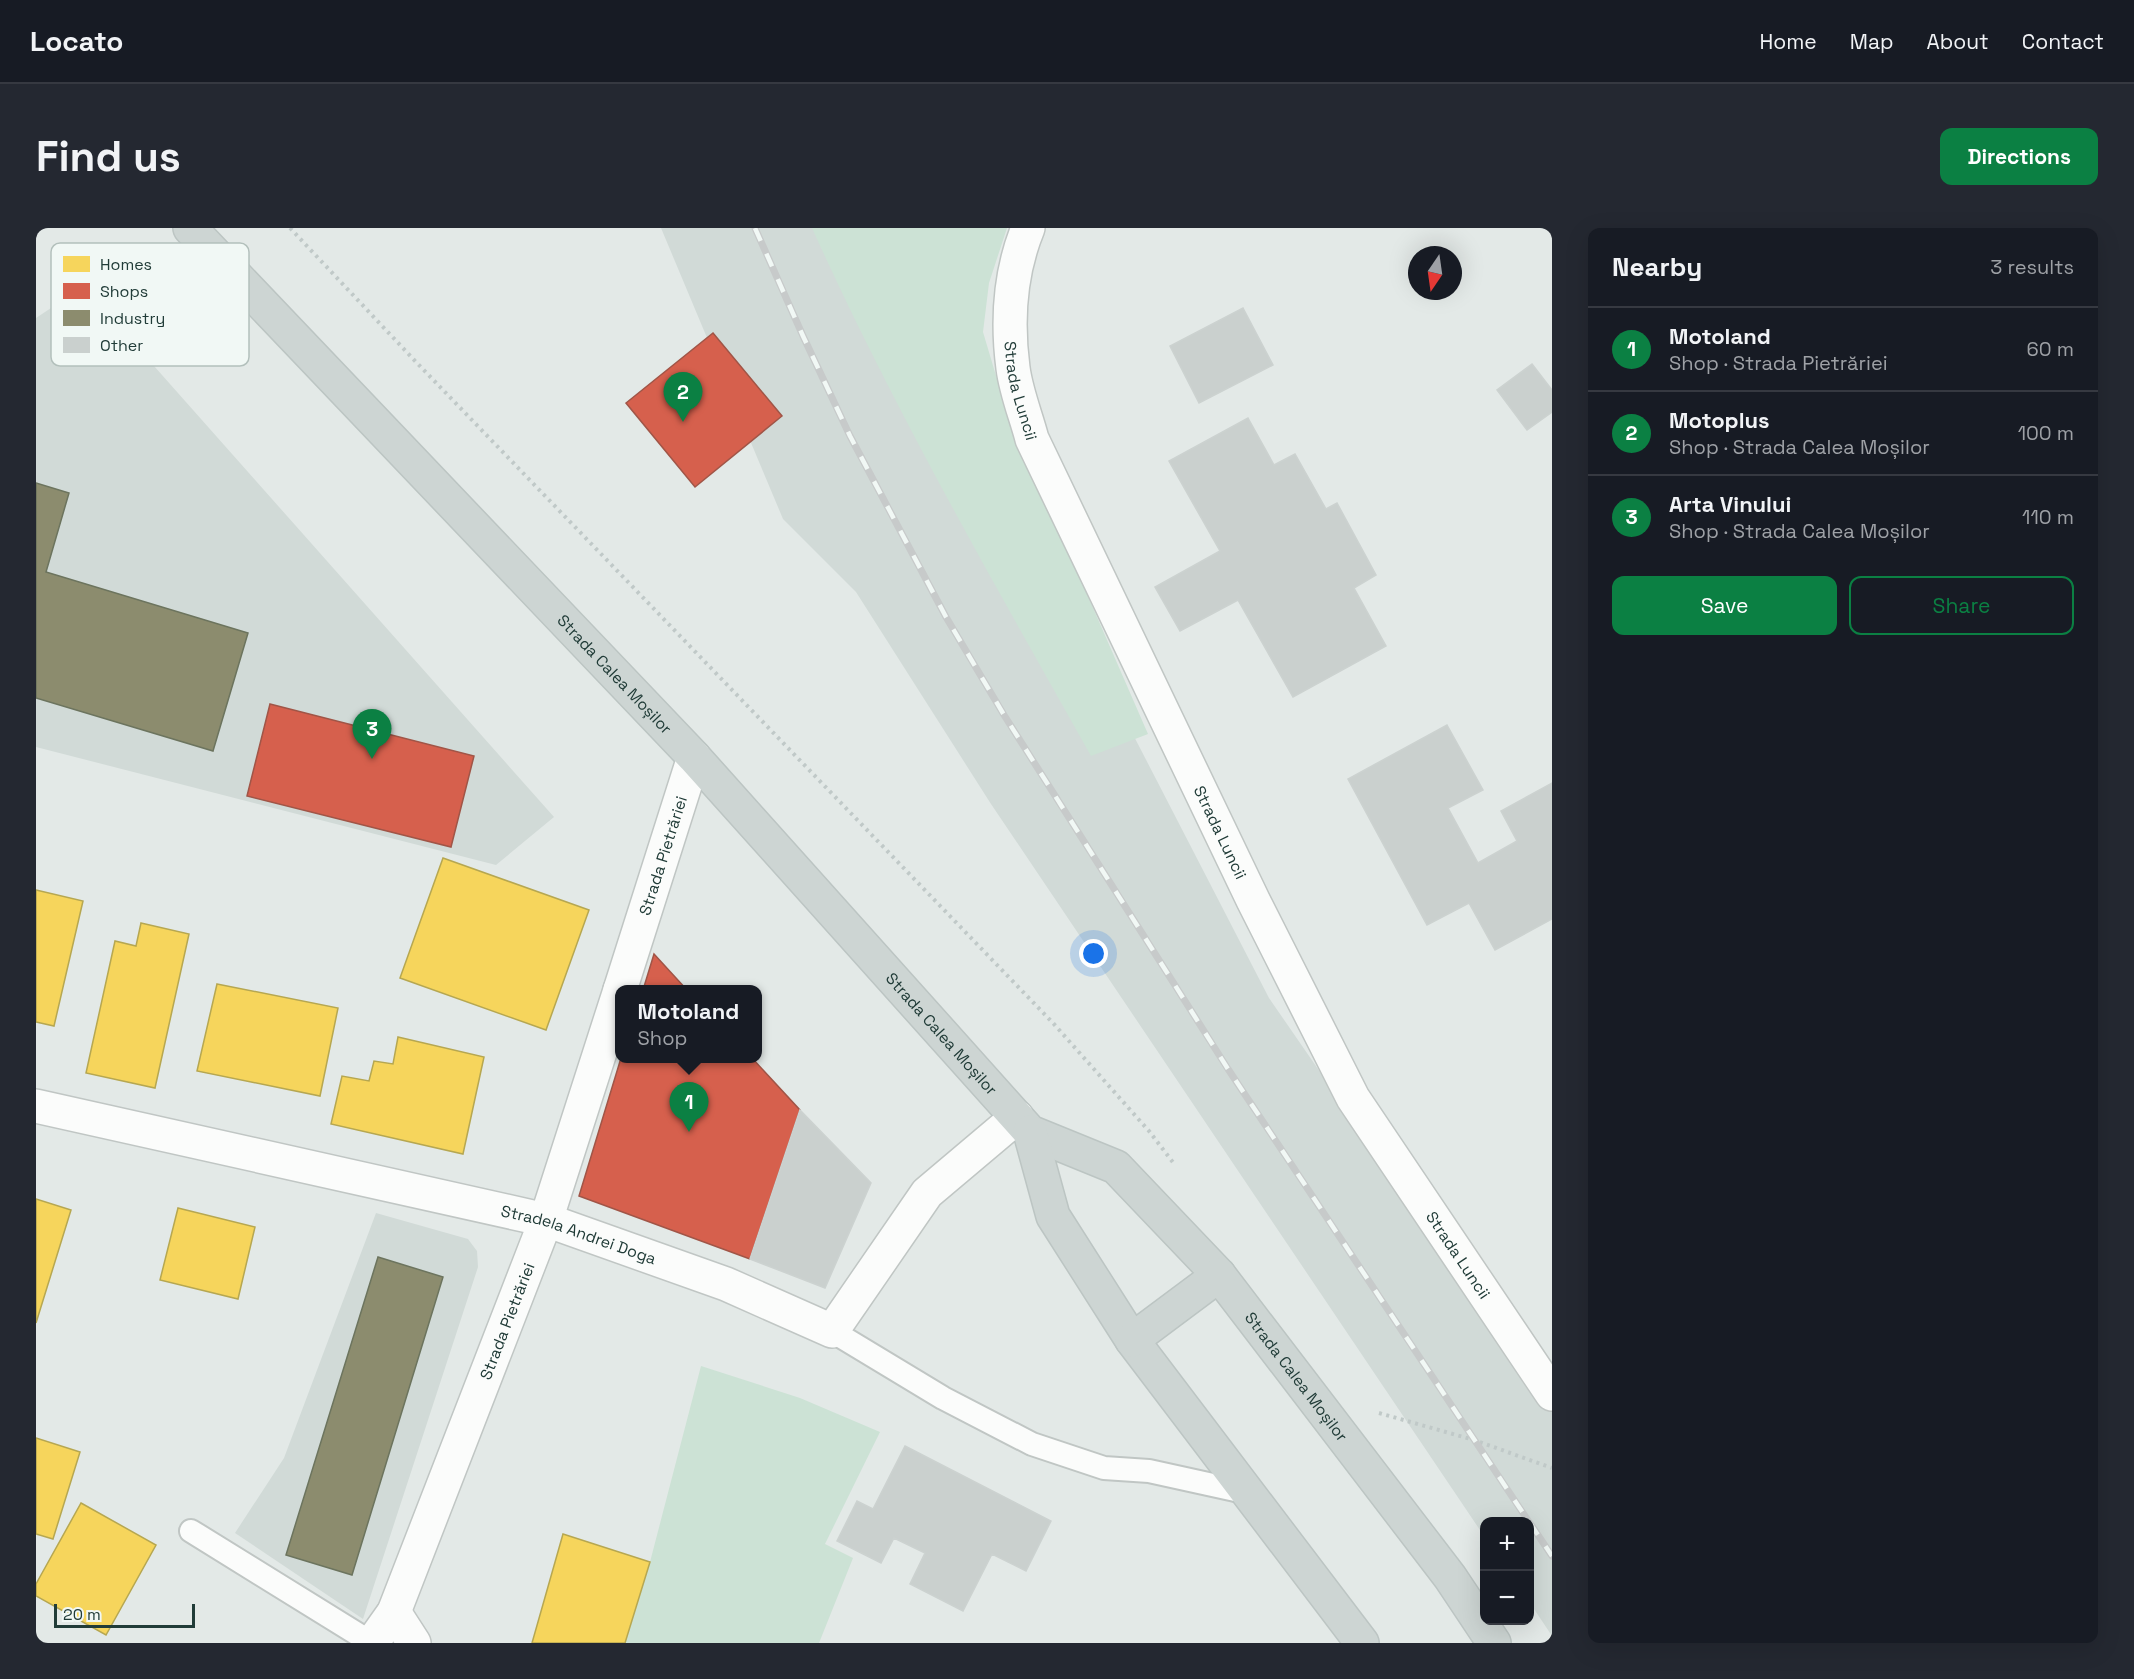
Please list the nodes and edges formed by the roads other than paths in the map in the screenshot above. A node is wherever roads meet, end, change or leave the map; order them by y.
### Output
1 (190, 228) edge
2 (1028, 228) edge
3 (204, 243) edge
4 (249, 290) edge
5 (694, 757) junction
6 (622, 985) edge
7 (615, 1006) edge
8 (36, 1106) edge
9 (1023, 1125) junction
10 (546, 1220) junction
11 (1219, 1275) junction
12 (832, 1331) junction
13 (1132, 1340) junction
14 (1552, 1394) edge
15 (1249, 1493) junction
16 (191, 1531) dead end
17 (394, 1612) junction
18 (372, 1643) edge
19 (414, 1643) edge
20 (1362, 1643) edge
21 (1494, 1643) edge

1 - 3 main road, Strada Calea Moșilor
2 - 14 street, Strada Luncii
4 - 5 main road, Strada Calea Moșilor
5 - 6 street, Strada Pietrăriei
5 - 9 main road, Strada Calea Moșilor
7 - 10 street, Strada Pietrăriei
8 - 10 street, Stradela Andrei Doga
9 - 11 main road, Strada Calea Moșilor
9 - 12 street
9 - 13 main road, Strada Calea Moșilor
10 - 12 street, Stradela Andrei Doga
10 - 17 street, Strada Pietrăriei
11 - 13 main road
11 - 21 main road, Strada Calea Moșilor
12 - 15 lane
13 - 15 main road, Strada Calea Moșilor
15 - 20 main road, Strada Calea Moșilor
16 - 18 lane
17 - 18 street, Strada Pietrăriei
17 - 19 street

